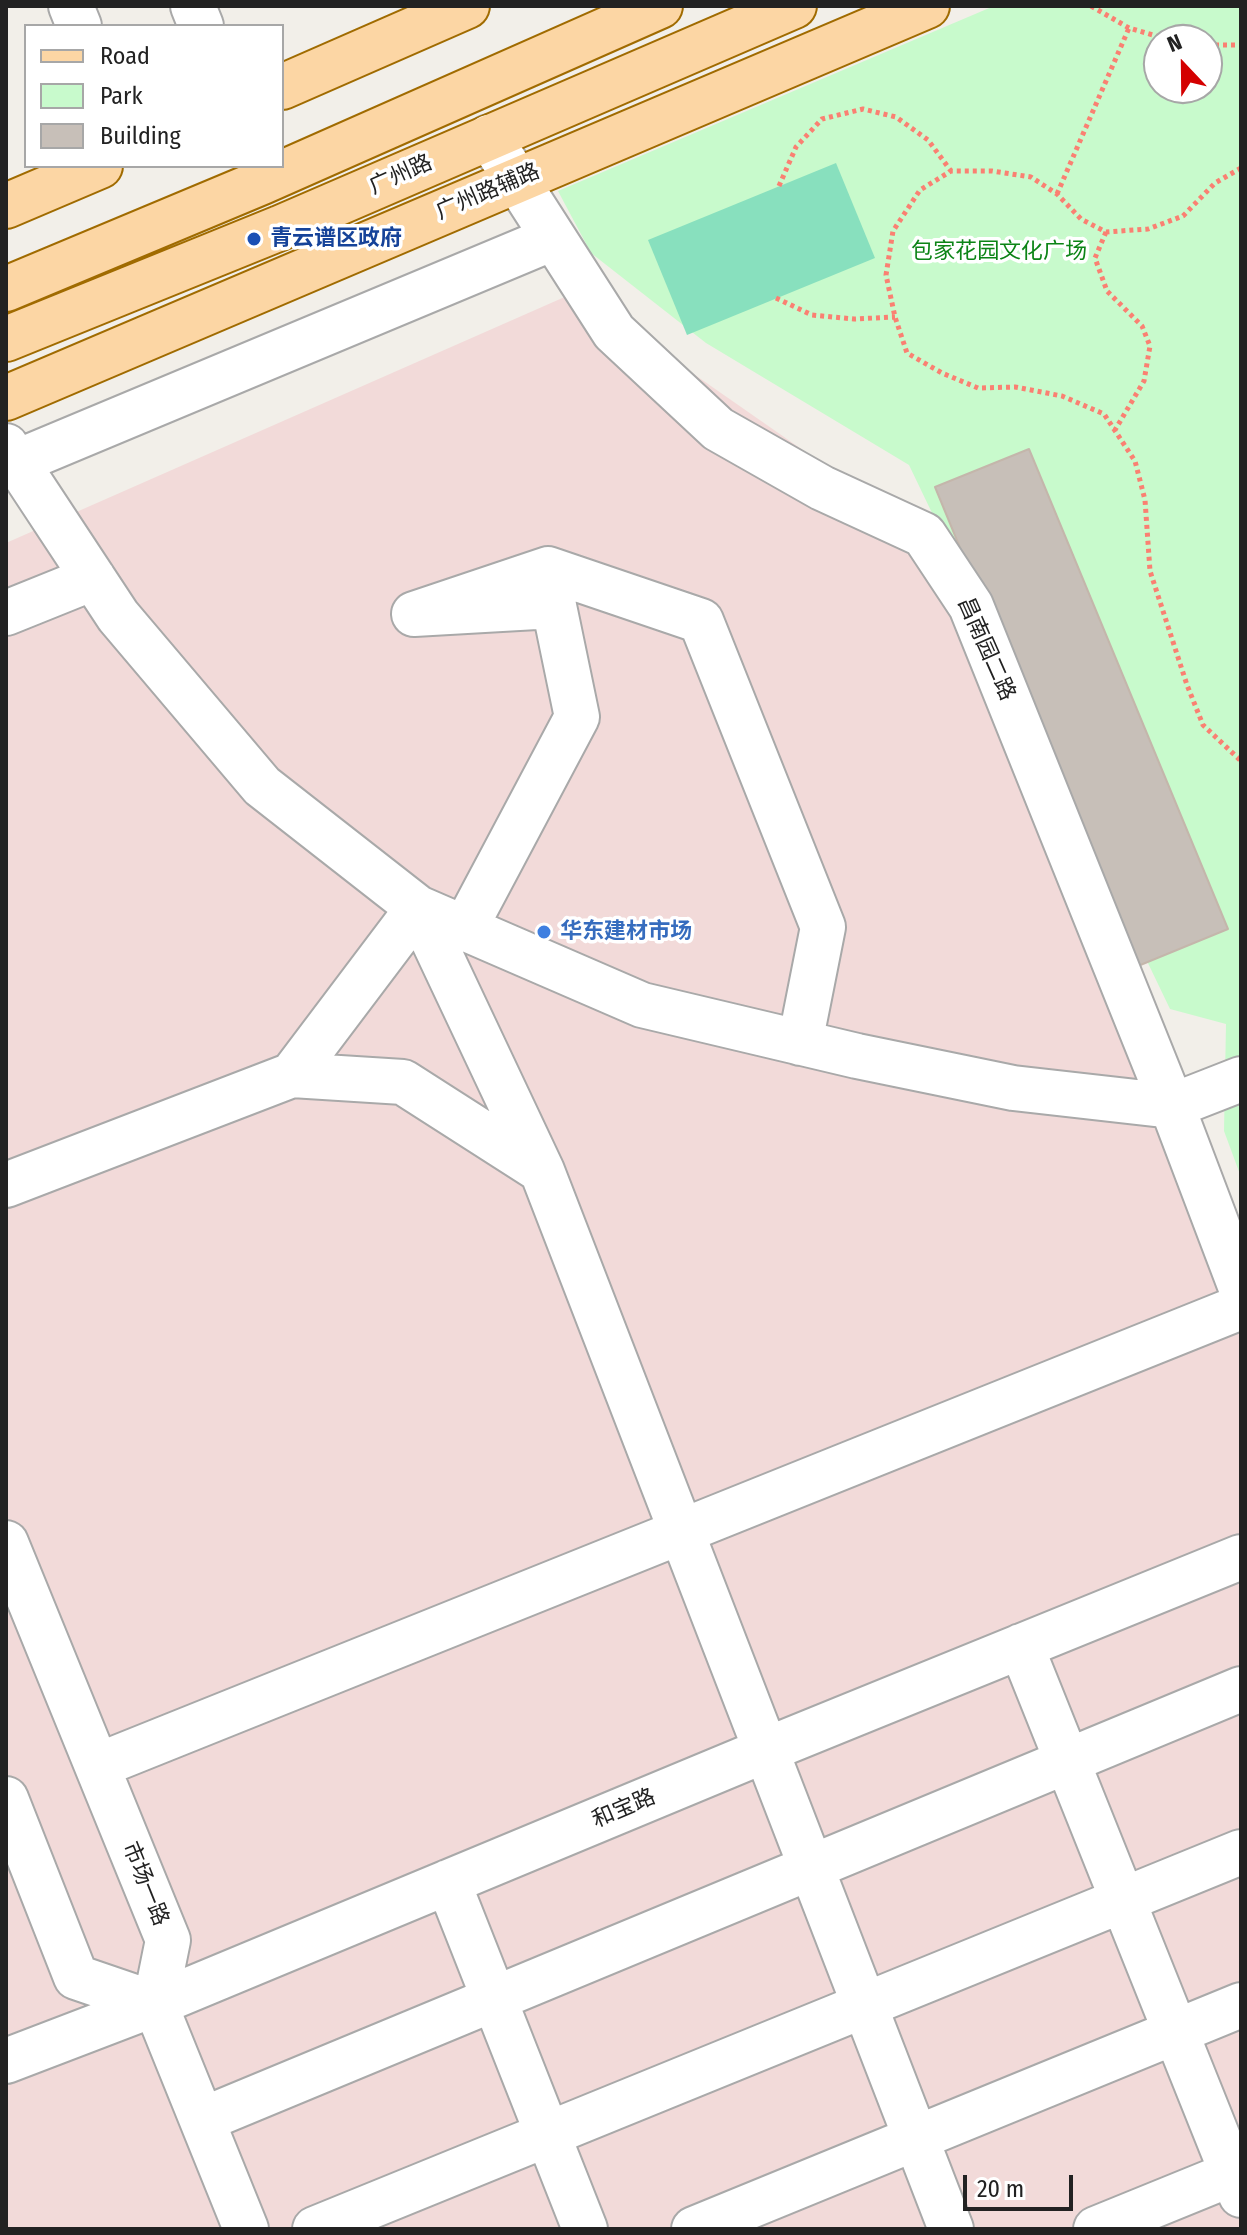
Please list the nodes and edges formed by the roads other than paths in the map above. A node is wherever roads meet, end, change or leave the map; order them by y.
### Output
1 (467, 6) edge
2 (660, 6) edge
3 (794, 6) edge
4 (927, 6) edge
5 (284, 86) edge
6 (489, 137) junction
7 (284, 164) edge
8 (95, 168) edge
9 (259, 174) edge
10 (516, 180) junction
11 (6, 206) edge
12 (280, 228) junction
13 (553, 238) junction
14 (6, 289) edge
15 (6, 339) edge
16 (6, 398) edge
17 (11, 454) edge
18 (93, 578) junction
19 (6, 613) edge
20 (418, 908) junction
21 (465, 928) junction
22 (800, 1043) junction
23 (292, 1075) junction
24 (1241, 1079) edge
25 (1172, 1106) junction
26 (542, 1171) junction
27 (6, 1185) edge
28 (1241, 1288) edge
29 (1241, 1307) edge
30 (682, 1532) junction
31 (6, 1543) edge
32 (1241, 1557) edge
33 (1021, 1646) junction
34 (1241, 1689) edge
35 (766, 1750) junction
36 (1068, 1761) junction
37 (97, 1766) junction
38 (6, 1799) edge
39 (1241, 1852) edge
40 (811, 1868) junction
41 (448, 1882) junction
42 (1123, 1900) junction
43 (494, 1999) junction
44 (155, 2004) junction
45 (865, 2005) junction
46 (1241, 2005) edge
47 (1176, 2032) junction
48 (6, 2061) edge
49 (202, 2120) junction
50 (548, 2134) junction
51 (916, 2138) junction
52 (1238, 2179) edge
53 (246, 2229) edge
54 (315, 2229) edge
55 (585, 2229) edge
56 (694, 2229) edge
57 (951, 2229) edge
58 (1096, 2229) edge

1 - 5 main road
2 - 7 main road
3 - 6 main road, 广州路
4 - 10 main road, 广州路辅路
6 - 10 street, 昌南园二路
6 - 12 main road, 广州路
8 - 11 main road
9 - 12 street
9 - 14 main road
10 - 13 street, 昌南园二路
10 - 16 main road, 广州路辅路
12 - 15 main road, 广州路
13 - 17 street
13 - 25 street, 昌南园二路
17 - 18 street
18 - 19 street
18 - 20 street
20 - 21 street
20 - 23 street
20 - 26 street
21 - 22 street
21 - 22 street
22 - 25 street
23 - 26 street
23 - 27 street
24 - 25 street
25 - 28 street, 昌南园二路
26 - 30 street
29 - 30 street
30 - 35 street
30 - 37 street
31 - 37 street, 市场一路
32 - 33 street, 和宝路
33 - 35 street, 和宝路
33 - 36 street
34 - 36 street
35 - 40 street
35 - 41 street, 和宝路
36 - 40 street
36 - 42 street
37 - 44 street, 市场一路
38 - 44 street
39 - 42 street
40 - 43 street
40 - 45 street
41 - 43 street
41 - 44 street, 和宝路
42 - 45 street
42 - 47 street
43 - 49 street
43 - 50 street
44 - 48 street, 和宝路
44 - 49 street
45 - 50 street
45 - 51 street
46 - 47 street
47 - 51 street
47 - 52 street
49 - 53 street
50 - 54 street
50 - 55 street
51 - 56 street
51 - 57 street
52 - 58 street

